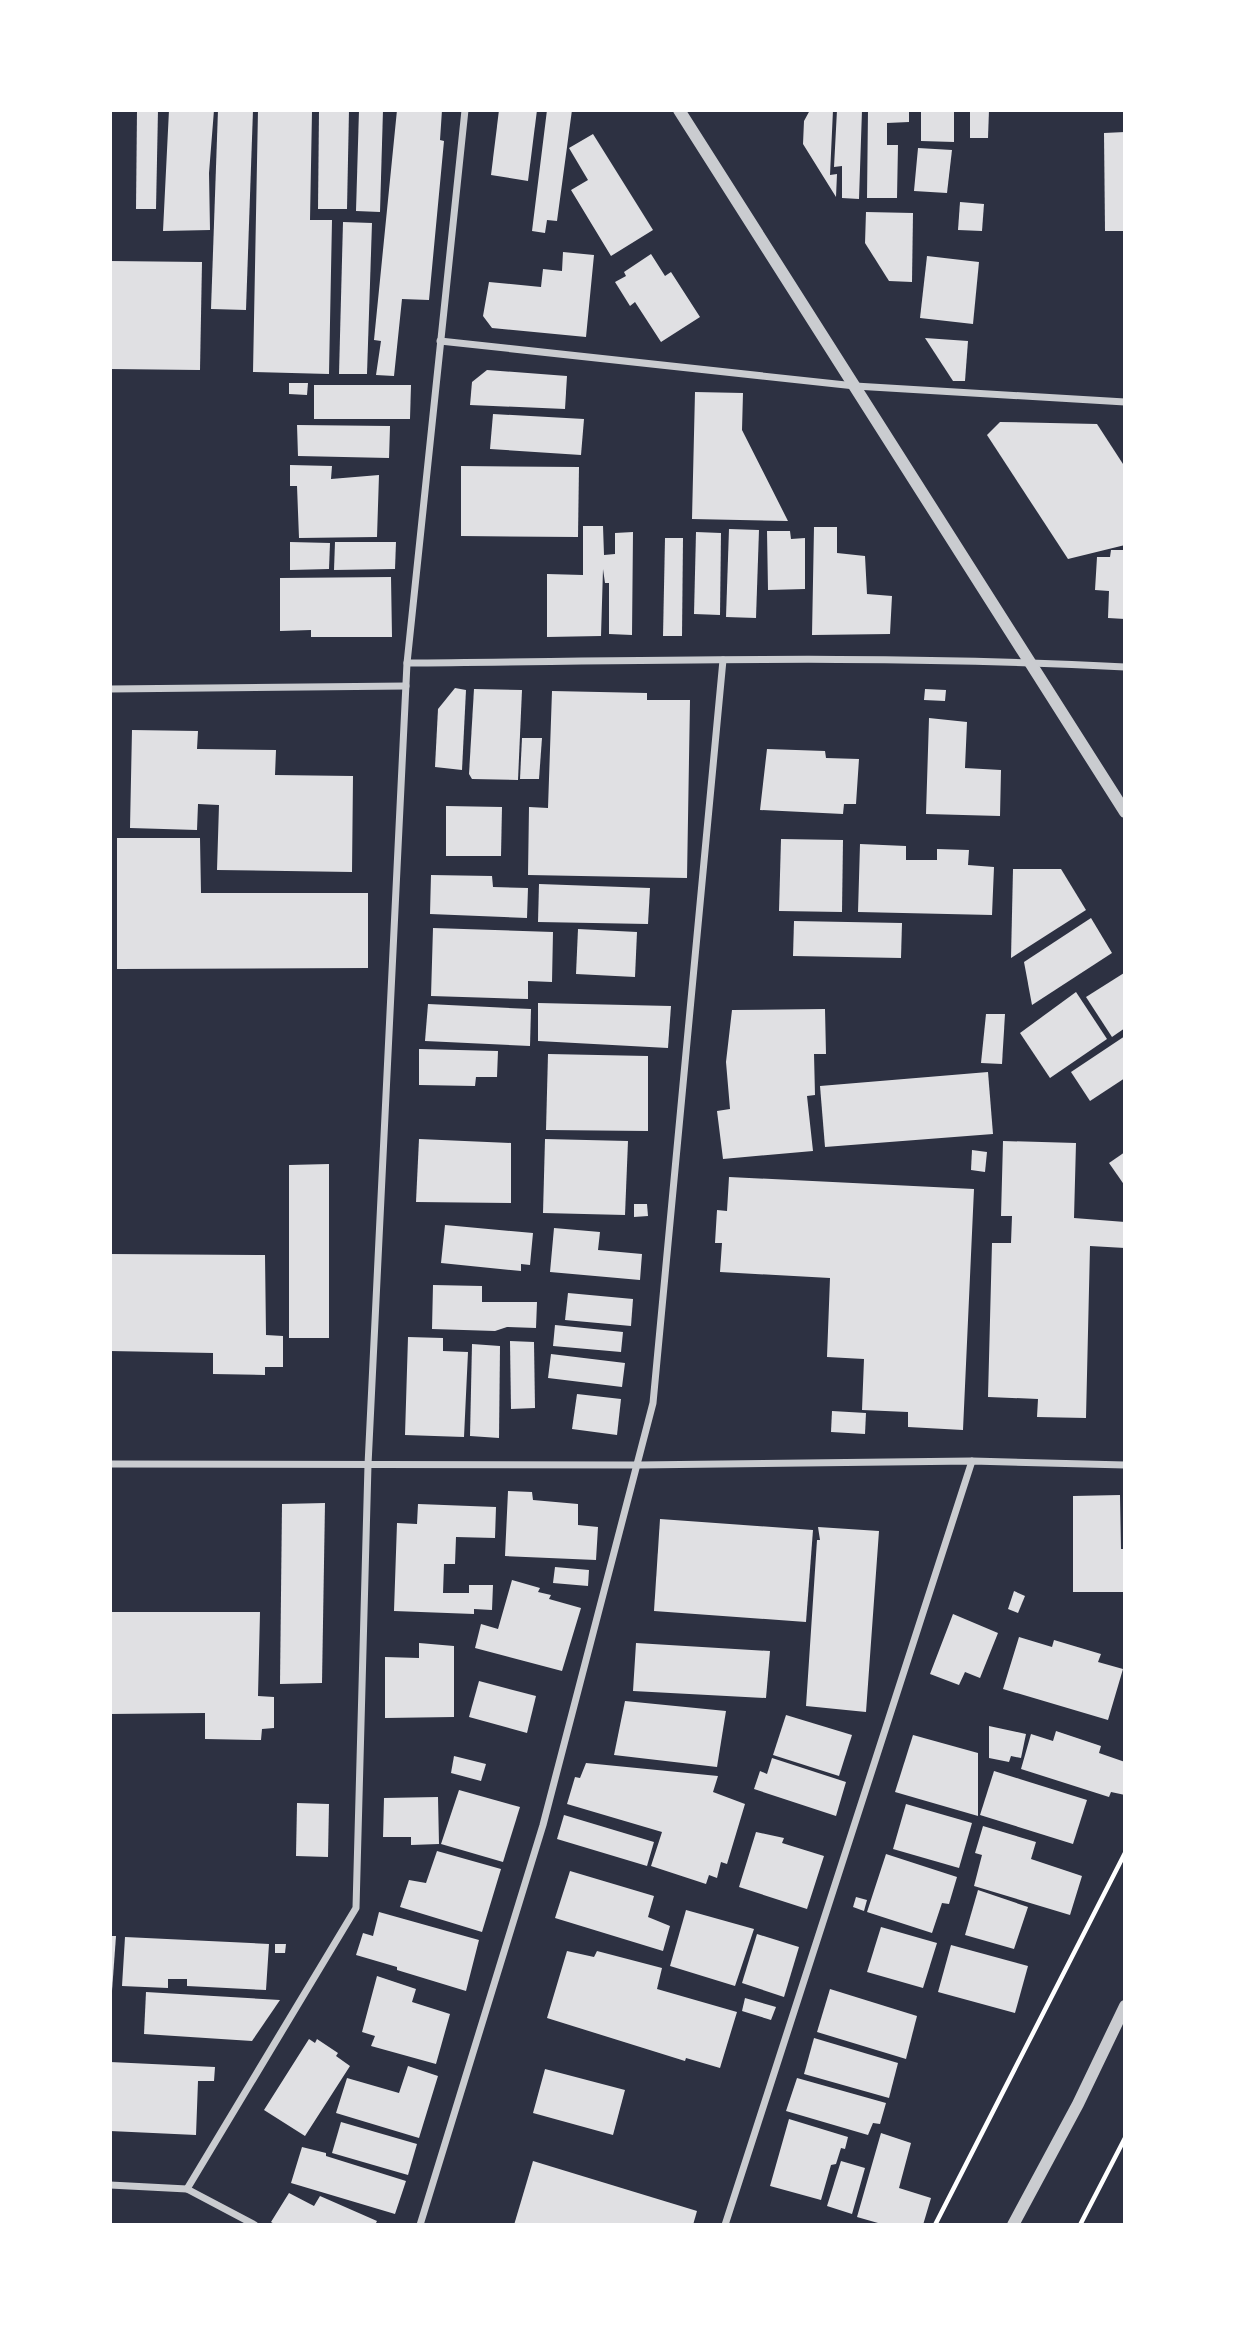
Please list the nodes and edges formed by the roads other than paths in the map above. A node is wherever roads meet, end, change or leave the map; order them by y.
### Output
1 (465, 110) edge
2 (679, 110) edge
3 (440, 341) junction
4 (855, 386) junction
5 (1125, 402) edge
6 (723, 660) junction
7 (1030, 662) junction
8 (407, 663) junction
9 (1125, 667) edge
10 (406, 686) junction
11 (110, 689) edge
12 (1125, 812) edge
13 (972, 1461) junction
14 (110, 1464) edge
15 (368, 1465) junction
16 (638, 1465) junction
17 (1125, 1465) edge
18 (1125, 2006) edge
19 (110, 2185) edge
20 (187, 2189) junction
21 (255, 2225) edge
22 (420, 2225) edge
23 (725, 2225) edge
24 (1013, 2225) edge

1 - 3 street
2 - 4 street
3 - 4 street
3 - 8 street
4 - 5 street
4 - 7 street
6 - 7 street
6 - 8 street
6 - 16 street
7 - 9 street
7 - 12 street
8 - 10 street
10 - 11 street
10 - 15 street
13 - 16 street
13 - 17 street
13 - 23 street
14 - 15 street
15 - 16 street
15 - 20 street
16 - 22 street
18 - 24 street
19 - 20 street
20 - 21 street

